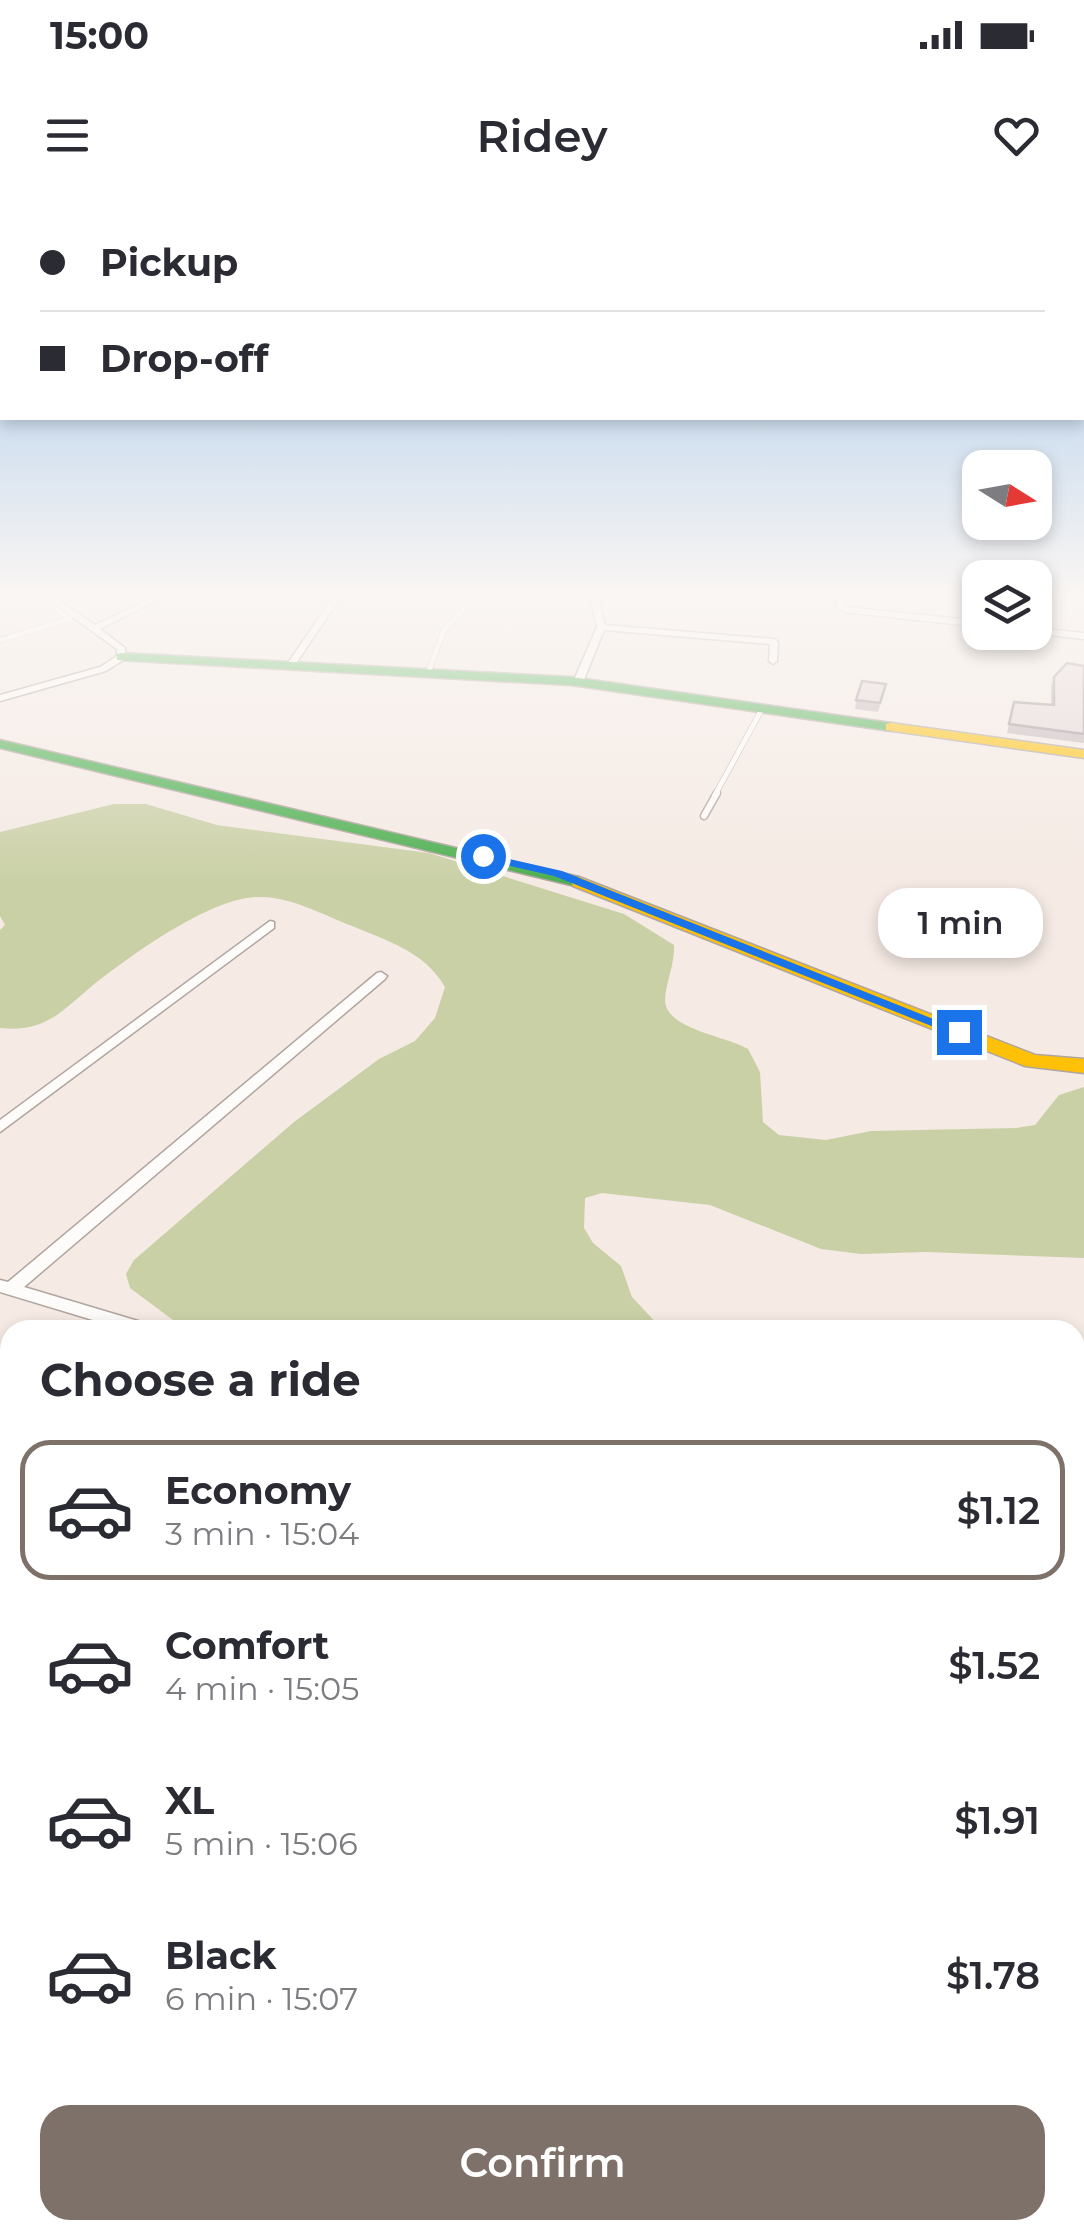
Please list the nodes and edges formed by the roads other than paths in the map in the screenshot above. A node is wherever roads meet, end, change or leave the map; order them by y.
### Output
1 (657, 693) edge
2 (762, 708) junction
3 (0, 744) edge
4 (1084, 754) edge
5 (704, 816) dead end
6 (270, 925) dead end
7 (381, 976) dead end
8 (1084, 1066) edge
9 (0, 1127) edge
10 (5, 1287) edge
11 (115, 1320) edge

1 - 2 street
2 - 4 street
2 - 5 lane
3 - 8 street
6 - 9 street
7 - 10 street
10 - 11 street

